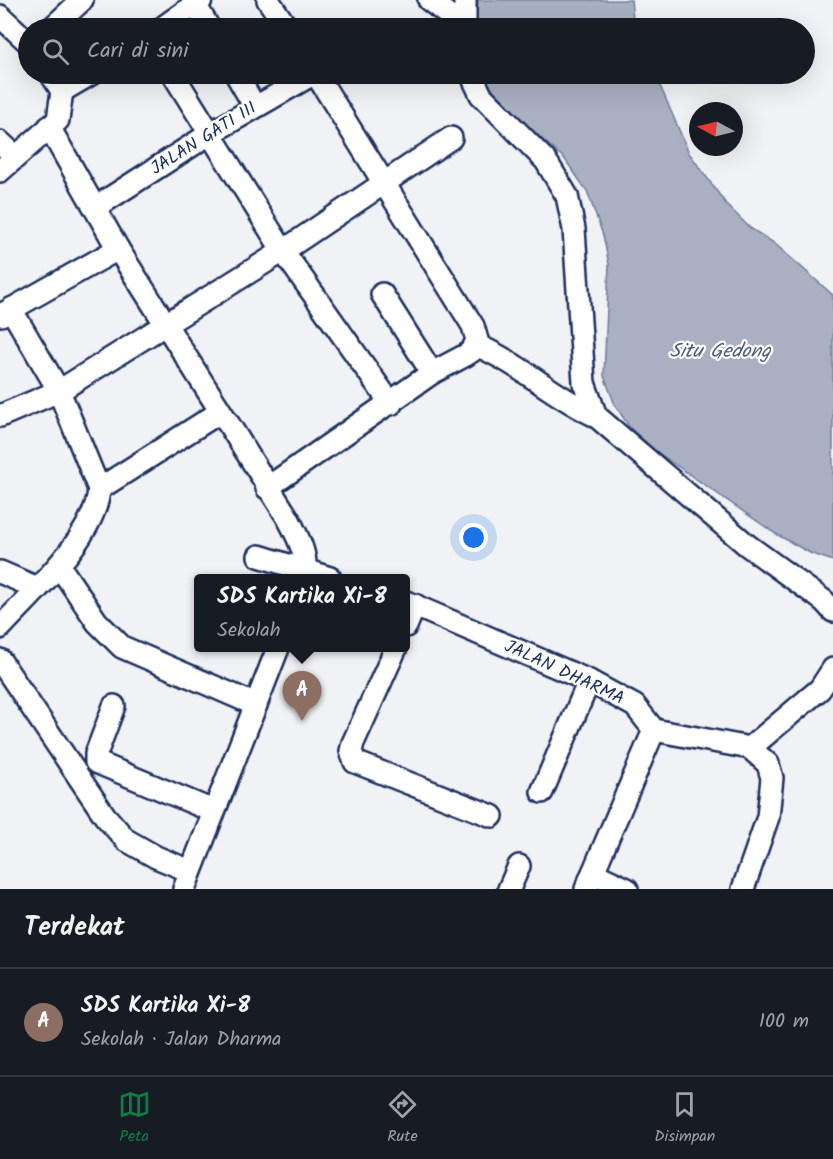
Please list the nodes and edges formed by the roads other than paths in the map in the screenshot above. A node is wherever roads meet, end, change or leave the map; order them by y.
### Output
1 (82, 0) edge
2 (268, 0) edge
3 (429, 0) edge
4 (465, 0) edge
5 (198, 2) edge
6 (0, 16) edge
7 (63, 18) edge
8 (176, 18) edge
9 (205, 18) edge
10 (280, 18) edge
11 (452, 18) edge
12 (464, 18) edge
13 (18, 33) edge
14 (57, 84) edge
15 (74, 84) edge
16 (180, 84) edge
17 (242, 84) edge
18 (296, 84) edge
19 (321, 84) edge
20 (476, 84) edge
21 (62, 91) junction
22 (255, 107) junction
23 (49, 127) junction
24 (212, 133) junction
25 (451, 138) dead end
26 (8, 149) edge
27 (0, 171) edge
28 (385, 183) junction
29 (96, 207) junction
30 (118, 249) junction
31 (283, 251) junction
32 (382, 294) dead end
33 (5, 312) edge
34 (166, 325) junction
35 (476, 345) junction
36 (432, 373) junction
37 (59, 391) junction
38 (391, 404) junction
39 (220, 412) junction
40 (0, 416) edge
41 (596, 416) junction
42 (267, 488) junction
43 (99, 489) junction
44 (260, 556) dead end
45 (60, 567) junction
46 (0, 572) edge
47 (303, 574) edge
48 (305, 574) edge
49 (36, 588) junction
50 (410, 604) edge
51 (833, 611) edge
52 (0, 628) edge
53 (276, 652) edge
54 (394, 652) edge
55 (0, 660) edge
56 (833, 669) edge
57 (590, 681) junction
58 (256, 705) junction
59 (114, 706) dead end
60 (654, 730) junction
61 (750, 748) junction
62 (542, 792) dead end
63 (213, 812) junction
64 (492, 816) dead end
65 (519, 866) dead end
66 (187, 880) edge
67 (589, 881) edge
68 (509, 889) edge
69 (627, 889) edge
70 (742, 889) edge

1 - 7 street
2 - 10 street
3 - 11 street
4 - 12 street
5 - 8 street
5 - 9 street
6 - 13 street
14 - 21 street
15 - 21 street
16 - 24 street
17 - 22 street
18 - 22 street, JALAN GATI III
19 - 28 street
20 - 41 street
21 - 23 street
22 - 24 street, JALAN GATI III
23 - 26 street
23 - 29 street
24 - 29 street, JALAN GATI III
24 - 31 street
25 - 28 street
26 - 27 street
28 - 31 street
28 - 35 street
29 - 30 street
30 - 33 street
30 - 34 street
31 - 34 street
31 - 38 street
32 - 36 street
33 - 37 street
34 - 37 street
34 - 39 street
35 - 36 street
35 - 41 street
36 - 38 street
37 - 40 street
37 - 43 street
38 - 42 street
39 - 42 street
39 - 43 street
41 - 51 street
42 - 48 street
43 - 45 street
44 - 47 street
45 - 49 street
45 - 58 street
46 - 49 street
49 - 52 street
50 - 57 street, JALAN DHARMA
53 - 58 street
54 - 64 street
55 - 66 street
56 - 61 street
57 - 60 street, JALAN DHARMA
57 - 62 street
58 - 63 street
59 - 63 street
60 - 61 street
60 - 67 street
61 - 70 street
63 - 66 street
65 - 68 street
67 - 69 street

